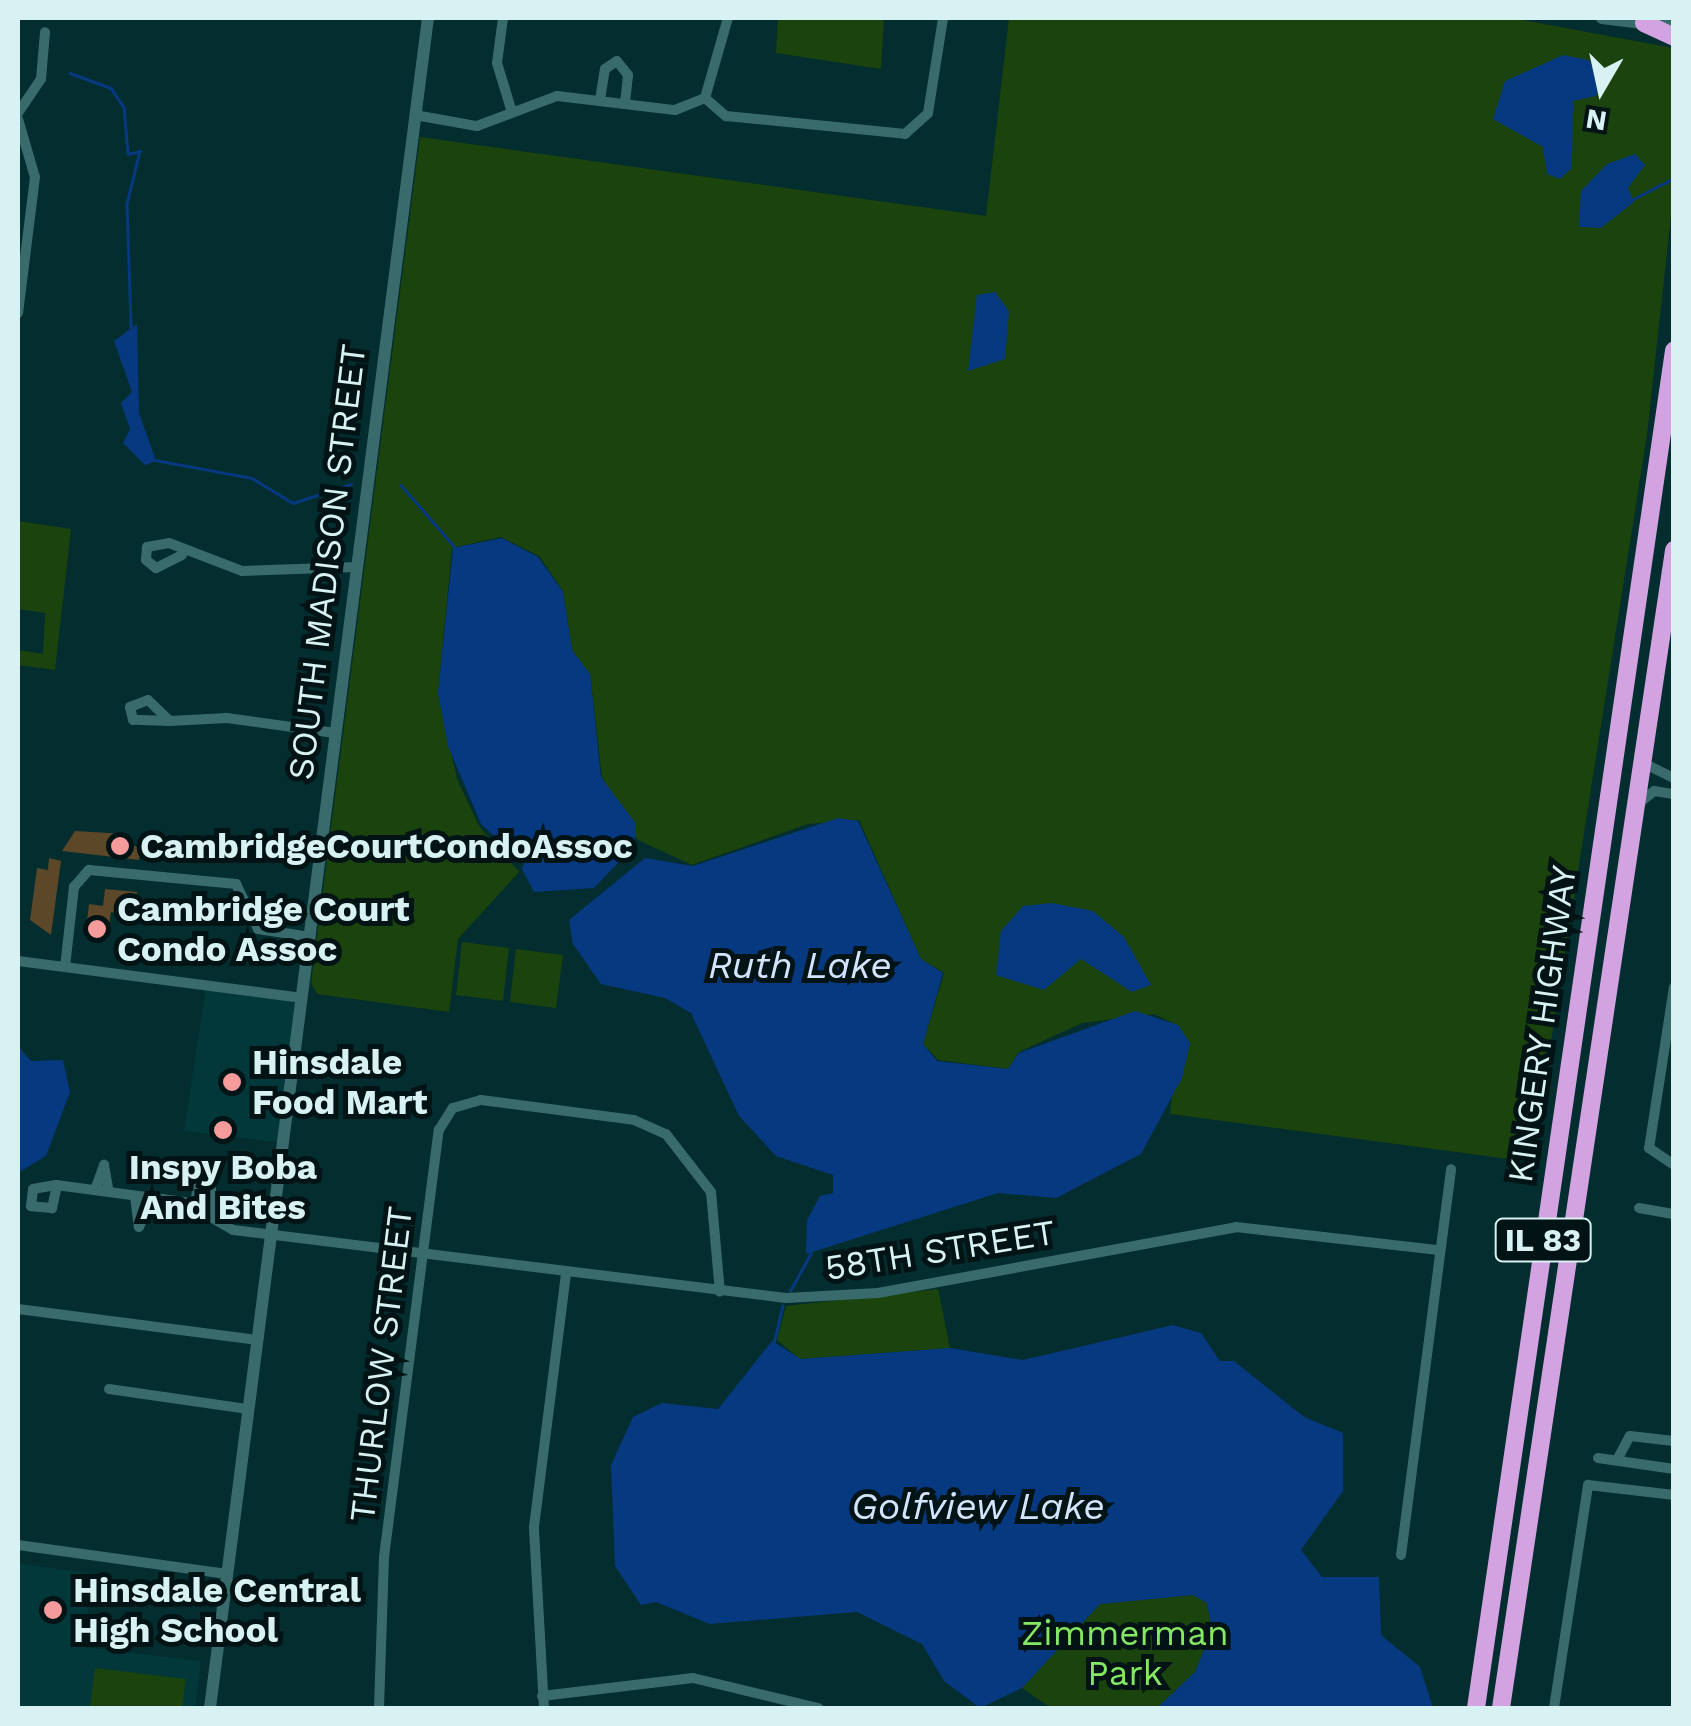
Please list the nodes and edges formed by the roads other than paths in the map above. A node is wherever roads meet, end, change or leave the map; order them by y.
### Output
1 (428, 18) edge
2 (504, 18) edge
3 (728, 18) edge
4 (943, 18) edge
5 (1602, 18) edge
6 (1644, 23) junction
7 (1674, 27) edge
8 (45, 32) dead end
9 (1674, 37) edge
10 (705, 98) junction
11 (600, 100) junction
12 (625, 104) junction
13 (512, 109) junction
14 (416, 115) junction
15 (18, 116) edge
16 (18, 313) edge
17 (1674, 350) edge
18 (1674, 550) edge
19 (182, 555) dead end
20 (356, 567) junction
21 (170, 721) dead end
22 (335, 733) junction
23 (1641, 762) junction
24 (1674, 778) edge
25 (1674, 794) edge
26 (1633, 814) junction
27 (310, 937) junction
28 (18, 961) edge
29 (65, 968) junction
30 (1674, 987) edge
31 (301, 998) junction
32 (1671, 1012) edge
33 (1674, 1165) edge
34 (1451, 1169) dead end
35 (57, 1185) dead end
36 (95, 1190) junction
37 (109, 1192) junction
38 (134, 1196) junction
39 (152, 1198) junction
40 (194, 1206) junction
41 (1638, 1208) dead end
42 (1674, 1214) edge
43 (211, 1218) junction
44 (270, 1234) junction
45 (1439, 1250) junction
46 (422, 1254) junction
47 (566, 1272) junction
48 (720, 1292) junction
49 (18, 1309) edge
50 (256, 1340) junction
51 (109, 1389) dead end
52 (248, 1409) junction
53 (1674, 1441) edge
54 (1598, 1458) dead end
55 (1617, 1460) junction
56 (1674, 1469) edge
57 (1674, 1495) edge
58 (1525, 1542) junction
59 (18, 1545) edge
60 (1401, 1555) dead end
61 (226, 1574) junction
62 (542, 1696) junction
63 (210, 1708) edge
64 (379, 1708) edge
65 (544, 1708) edge
66 (818, 1708) edge
67 (1476, 1708) edge
68 (1501, 1708) edge
69 (1512, 1708) edge
70 (1554, 1708) edge

1 - 14 street, SOUTH MADISON STREET
2 - 13 street
3 - 10 street
4 - 10 street
5 - 6 street
6 - 7 street
6 - 9 highway
8 - 15 street
10 - 12 street
11 - 12 street
11 - 12 street
11 - 13 street
13 - 14 street
14 - 20 street, SOUTH MADISON STREET
15 - 16 street
17 - 67 highway, KINGERY HIGHWAY / IL 83
18 - 23 highway, KINGERY HIGHWAY / IL 83
19 - 20 street
20 - 22 street, SOUTH MADISON STREET
21 - 22 street
22 - 27 street, SOUTH MADISON STREET
23 - 24 street
23 - 26 highway, KINGERY HIGHWAY / IL 83
25 - 26 street
26 - 58 highway, KINGERY HIGHWAY / IL 83
27 - 29 street
27 - 31 street, SOUTH MADISON STREET
28 - 29 street
29 - 31 street
30 - 32 street
31 - 44 street, SOUTH MADISON STREET
32 - 33 street
34 - 45 street
35 - 36 street
36 - 37 street
36 - 37 street
37 - 38 street
38 - 39 street
38 - 39 street
39 - 40 street
40 - 43 street
40 - 43 street
41 - 42 street
43 - 44 street, 58TH STREET
44 - 46 street, 58TH STREET
44 - 50 street, SOUTH MADISON STREET
45 - 48 street, 58TH STREET
45 - 60 street
46 - 47 street, 58TH STREET
46 - 48 street, THURLOW STREET
46 - 64 street, THURLOW STREET
47 - 48 street, 58TH STREET
47 - 62 street
49 - 50 street
50 - 52 street, SOUTH MADISON STREET
51 - 52 street
52 - 61 street, SOUTH MADISON STREET
53 - 55 street
54 - 55 street
55 - 56 street
57 - 70 street
58 - 68 highway, KINGERY HIGHWAY / IL 83
58 - 69 highway
59 - 61 street
61 - 63 street, SOUTH MADISON STREET
62 - 65 street
62 - 66 street

